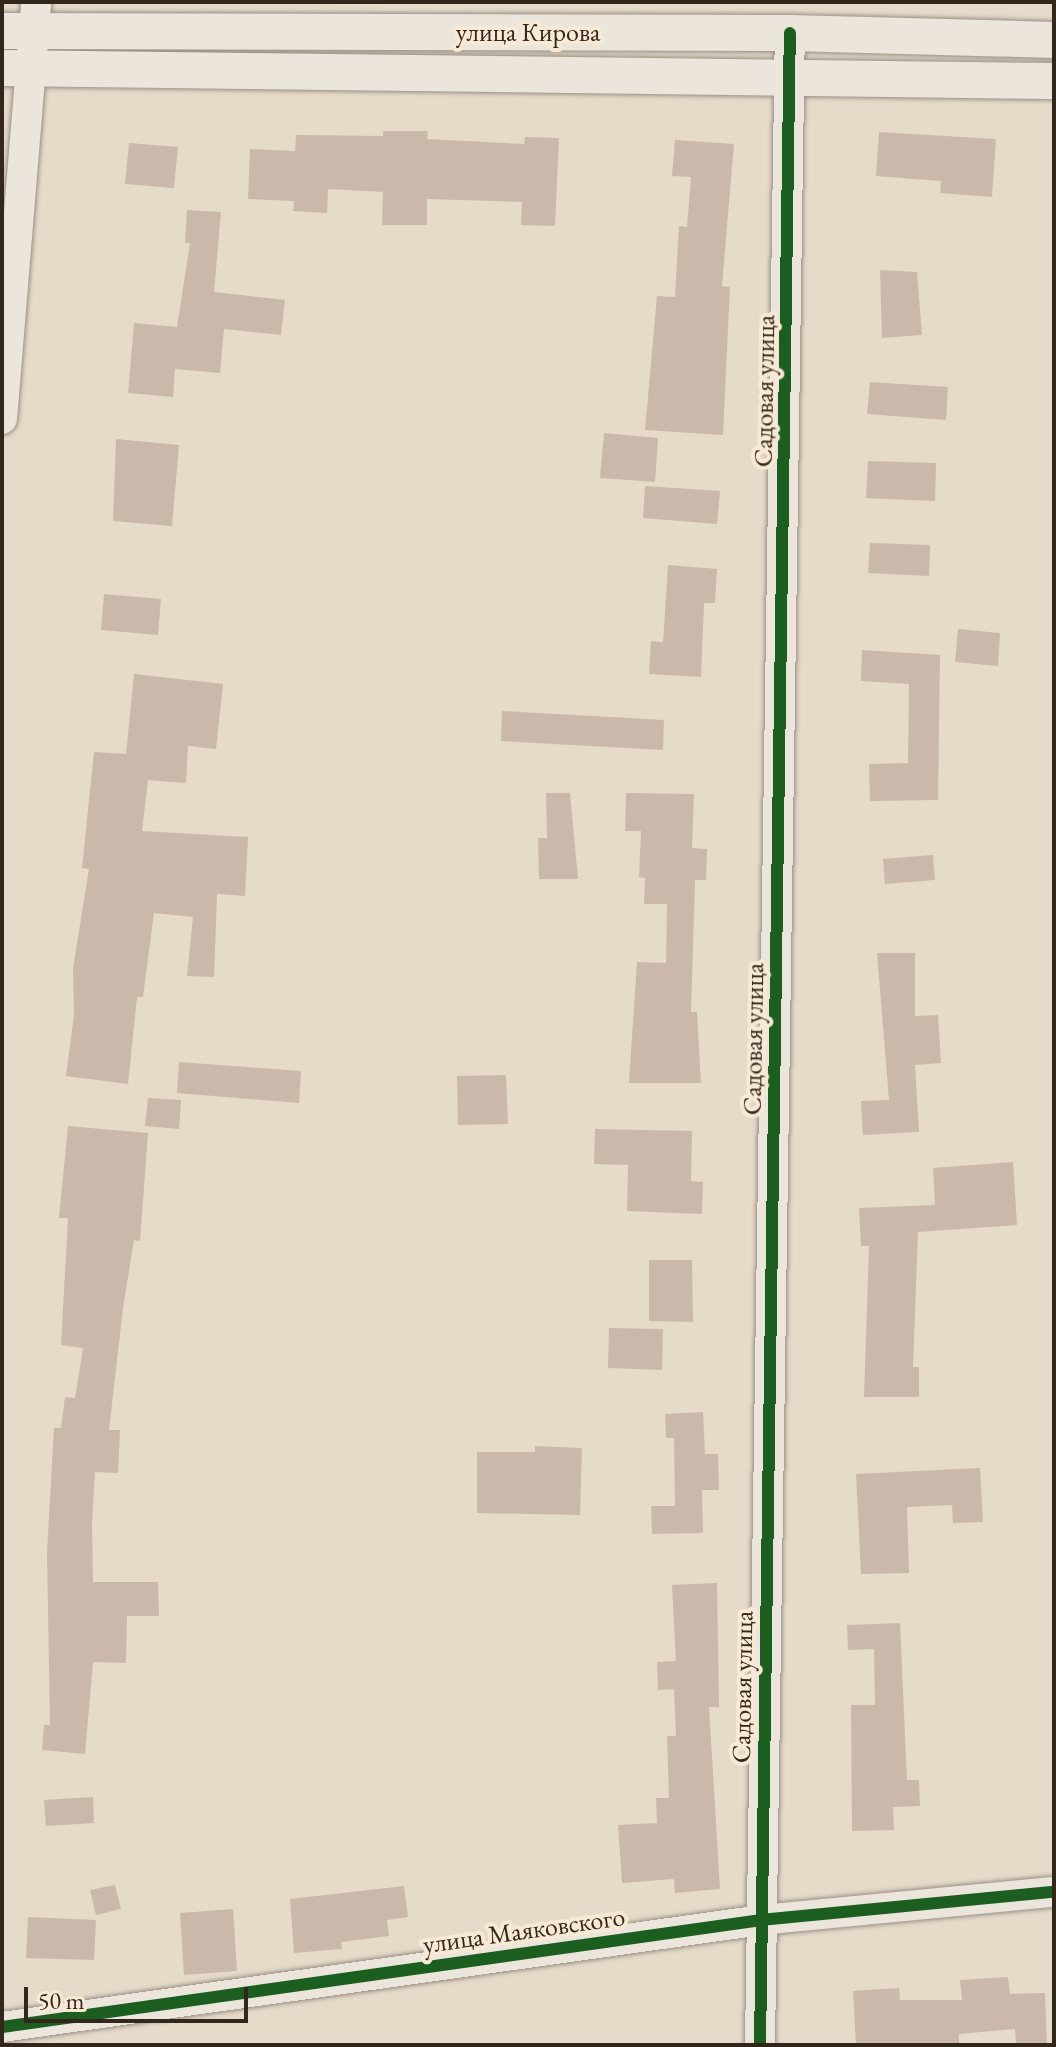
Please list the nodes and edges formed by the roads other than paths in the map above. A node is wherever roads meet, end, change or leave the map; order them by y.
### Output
1 (25, 22) edge
2 (790, 33) junction
3 (1054, 40) edge
4 (16, 68) edge
5 (792, 76) junction
6 (1054, 81) edge
7 (2, 419) edge
8 (1054, 1892) edge
9 (761, 1920) junction
10 (2, 2027) edge
11 (760, 2045) edge

1 - 2 street, улица Кирова
1 - 4 street
2 - 3 street, улица Кирова
2 - 5 street, Садовая улица
4 - 5 street, улица Кирова
4 - 7 street
5 - 6 street, улица Кирова
5 - 9 street, Садовая улица
8 - 9 street, улица Маяковского
9 - 10 street, улица Маяковского
9 - 11 street, Садовая улица

